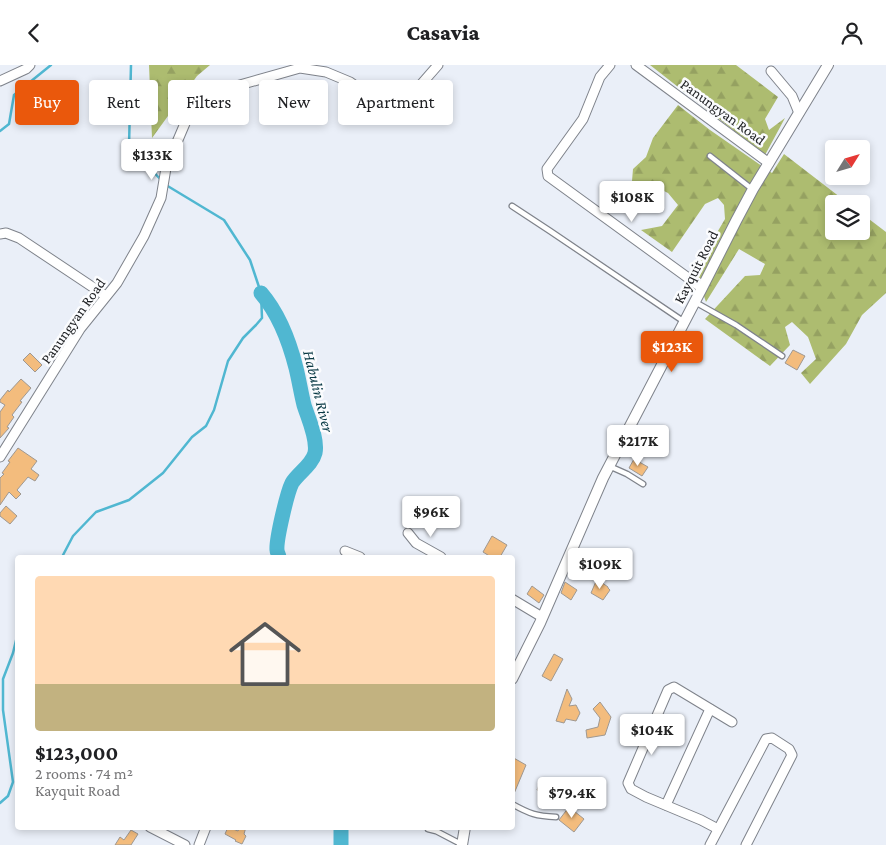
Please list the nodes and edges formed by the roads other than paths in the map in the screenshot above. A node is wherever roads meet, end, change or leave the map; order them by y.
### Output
1 (30, 65) edge
2 (438, 65) edge
3 (610, 65) edge
4 (636, 65) edge
5 (828, 65) edge
6 (770, 71) dead end
7 (0, 81) edge
8 (799, 113) junction
9 (710, 156) dead end
10 (769, 163) junction
11 (753, 189) junction
12 (512, 205) dead end
13 (0, 234) edge
14 (702, 288) junction
15 (106, 296) junction
16 (695, 302) junction
17 (685, 322) junction
18 (782, 356) dead end
19 (0, 457) edge
20 (609, 466) junction
21 (643, 484) dead end
22 (408, 533) dead end
23 (345, 551) dead end
24 (355, 555) edge
25 (437, 555) edge
26 (515, 601) edge
27 (542, 617) junction
28 (515, 675) edge
29 (710, 709) junction
30 (732, 722) dead end
31 (666, 805) junction
32 (515, 806) edge
33 (556, 817) dead end
34 (718, 829) junction
35 (156, 830) edge
36 (205, 830) edge
37 (432, 830) edge
38 (465, 830) edge
39 (714, 844) edge
40 (185, 845) edge
41 (198, 845) edge
42 (462, 845) edge
43 (746, 845) edge

1 - 7 street
2 - 15 street, Panungyan Road
3 - 14 street
4 - 10 street, Panungyan Road
5 - 8 street, Kayquit Road
6 - 8 street
8 - 10 street, Kayquit Road
9 - 11 lane
10 - 11 street, Kayquit Road
11 - 14 street, Kayquit Road
12 - 17 lane
13 - 15 street
14 - 16 street, Kayquit Road
15 - 19 street, Panungyan Road
16 - 17 street, Kayquit Road
16 - 18 lane
17 - 20 street, Kayquit Road
20 - 21 lane
20 - 27 street, Kayquit Road
22 - 25 street
23 - 24 street
26 - 27 street
27 - 28 street, Kayquit Road
29 - 30 street
29 - 31 street
29 - 31 street
31 - 34 street
32 - 33 lane
34 - 39 street
34 - 43 street
35 - 40 street
36 - 41 street
37 - 42 lane
38 - 42 street

